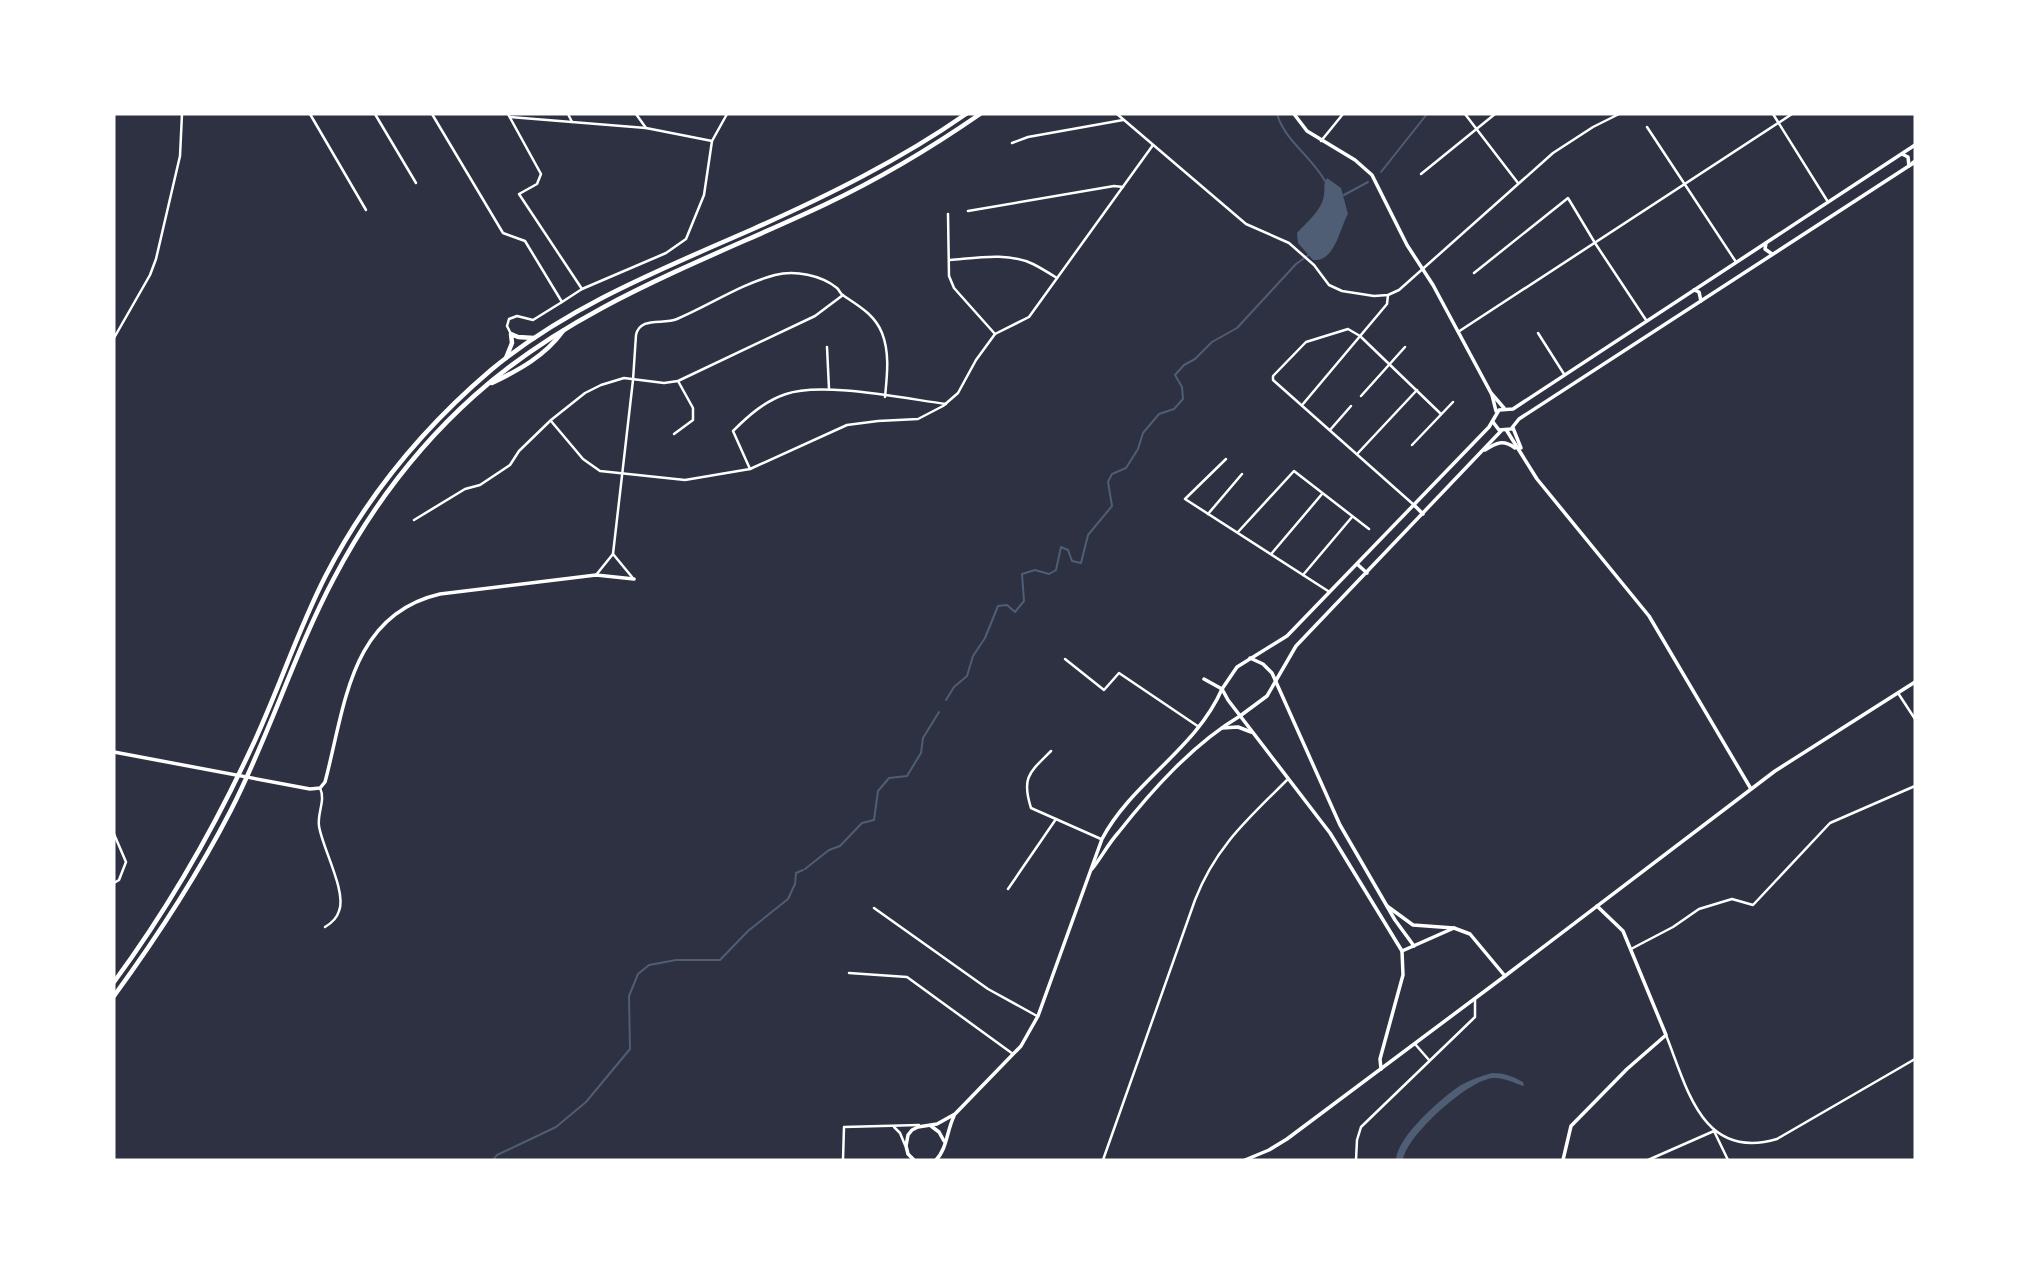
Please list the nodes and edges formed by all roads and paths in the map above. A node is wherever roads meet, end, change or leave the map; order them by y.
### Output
1 (182, 114) edge
2 (310, 114) edge
3 (375, 114) edge
4 (432, 114) edge
5 (568, 114) edge
6 (636, 114) edge
7 (727, 114) edge
8 (966, 114) edge
9 (980, 114) edge
10 (1117, 114) edge
11 (1294, 114) edge
12 (1343, 114) edge
13 (1465, 114) edge
14 (1495, 114) edge
15 (1619, 114) edge
16 (1773, 114) edge
17 (1792, 114) edge
18 (1613, 115) edge
19 (509, 116) edge
20 (1123, 120) junction
21 (572, 122) junction
22 (1778, 122) junction
23 (1647, 127) dead end
24 (646, 128) junction
25 (1477, 129) junction
26 (712, 141) junction
27 (1321, 141) junction
28 (1012, 143) dead end
29 (1153, 145) junction
30 (1915, 145) edge
31 (1901, 154) junction
32 (1913, 163) edge
33 (1421, 174) dead end
34 (416, 183) dead end
35 (1518, 183) junction
36 (1685, 184) junction
37 (1125, 187) junction
38 (1828, 202) junction
39 (366, 210) dead end
40 (968, 211) dead end
41 (948, 214) dead end
42 (1595, 243) junction
43 (1766, 243) junction
44 (1772, 254) junction
45 (948, 260) junction
46 (1736, 262) junction
47 (1422, 269) junction
48 (1474, 273) dead end
49 (1057, 278) junction
50 (582, 289) junction
51 (1694, 290) junction
52 (843, 295) junction
53 (1388, 295) junction
54 (1701, 301) junction
55 (562, 302) junction
56 (1646, 320) junction
57 (565, 327) junction
58 (1458, 332) junction
59 (1538, 333) dead end
60 (510, 334) junction
61 (995, 334) junction
62 (1360, 336) junction
63 (114, 338) edge
64 (535, 338) junction
65 (827, 347) dead end
66 (1405, 347) dead end
67 (506, 359) junction
68 (1582, 363) junction
69 (1390, 364) junction
70 (1565, 374) junction
71 (1585, 376) junction
72 (633, 380) junction
73 (678, 381) junction
74 (485, 386) junction
75 (830, 389) junction
76 (1417, 390) junction
77 (1491, 393) junction
78 (1361, 396) dead end
79 (885, 397) junction
80 (1453, 402) dead end
81 (947, 404) junction
82 (1302, 405) junction
83 (1351, 406) dead end
84 (1504, 408) junction
85 (1510, 410) junction
86 (1496, 411) junction
87 (1441, 414) junction
88 (551, 420) junction
89 (1493, 422) junction
90 (1515, 425) junction
91 (1330, 430) junction
92 (1504, 431) junction
93 (674, 434) dead end
94 (1412, 445) dead end
95 (1485, 450) junction
96 (1358, 453) junction
97 (1522, 453) junction
98 (1226, 458) dead end
99 (750, 469) junction
100 (621, 473) junction
101 (1242, 474) dead end
102 (1322, 494) junction
103 (1414, 505) junction
104 (1208, 514) junction
105 (1423, 514) junction
106 (1352, 517) junction
107 (414, 520) dead end
108 (1369, 529) dead end
109 (1238, 533) junction
110 (613, 554) junction
111 (1271, 554) junction
112 (1357, 564) junction
113 (1367, 573) junction
114 (596, 575) junction
115 (1303, 575) junction
116 (634, 579) joint
117 (1329, 592) junction
118 (1250, 658) junction
119 (1065, 659) dead end
120 (1204, 679) dead end
121 (1276, 682) junction
122 (1915, 682) edge
123 (1222, 689) junction
124 (1898, 693) junction
125 (1234, 708) junction
126 (1251, 709) junction
127 (1240, 716) junction
128 (1915, 719) edge
129 (1199, 727) junction
130 (1220, 728) junction
131 (1251, 732) junction
132 (1187, 740) junction
133 (1196, 749) junction
134 (1051, 751) dead end
135 (114, 752) edge
136 (1288, 779) junction
137 (1915, 786) edge
138 (320, 788) junction
139 (1751, 789) junction
140 (1056, 819) junction
141 (114, 834) edge
142 (1102, 839) junction
143 (1091, 870) junction
144 (114, 883) edge
145 (1008, 889) dead end
146 (1387, 906) junction
147 (1597, 906) junction
148 (874, 908) dead end
149 (325, 928) dead end
150 (1454, 928) junction
151 (1414, 946) junction
152 (1631, 949) junction
153 (1402, 951) junction
154 (849, 973) dead end
155 (1505, 976) junction
156 (114, 982) edge
157 (114, 996) edge
158 (1475, 999) junction
159 (1038, 1016) junction
160 (1666, 1035) junction
161 (1415, 1044) junction
162 (1013, 1054) junction
163 (1915, 1059) edge
164 (1430, 1061) junction
165 (1381, 1069) junction
166 (955, 1114) junction
167 (926, 1125) junction
168 (891, 1126) junction
169 (1714, 1131) junction
170 (944, 1143) junction
171 (906, 1146) junction
172 (940, 1158) edge
173 (843, 1160) edge
174 (914, 1160) edge
175 (1103, 1160) edge
176 (1245, 1160) edge
177 (1356, 1160) edge
178 (1563, 1160) edge
179 (1648, 1160) edge
180 (1728, 1160) edge

1 - 63 street
2 - 39 street
3 - 34 street
4 - 55 street
5 - 21 street
6 - 24 street
7 - 26 street
8 - 64 highway
9 - 57 highway
10 - 20 street
11 - 27 main road
12 - 27 street
13 - 25 street
14 - 25 street
15 - 18 street
16 - 22 street
17 - 22 street
18 - 35 street
19 - 21 street
19 - 50 street
20 - 28 street
20 - 29 street
21 - 24 street
22 - 36 street
22 - 38 street
23 - 36 street
24 - 26 street
25 - 33 street
25 - 35 street
26 - 50 street
27 - 47 main road
29 - 37 street
29 - 53 street
30 - 31 main road
31 - 32 main road
31 - 38 main road
32 - 44 main road
35 - 47 street
36 - 42 street
36 - 46 street
37 - 40 street
37 - 49 street
38 - 43 main road
41 - 45 street
42 - 48 street
42 - 56 street
42 - 58 street
43 - 44 main road
43 - 46 main road
44 - 54 main road
45 - 49 street
45 - 61 street
46 - 51 main road
47 - 53 street
47 - 58 main road
49 - 61 street
50 - 55 street
51 - 54 main road
51 - 56 main road
52 - 72 street
52 - 73 street
52 - 79 street
53 - 62 street
54 - 71 main road
55 - 60 street
56 - 68 main road
57 - 74 highway
57 - 74 highway
58 - 77 main road
59 - 70 street
60 - 64 highway
60 - 67 highway
61 - 81 street
62 - 69 street
62 - 82 street
62 - 82 street
64 - 67 highway
65 - 75 street
66 - 69 street
67 - 156 highway
68 - 70 main road
68 - 71 main road
69 - 76 street
69 - 78 street
70 - 85 main road
71 - 90 main road
72 - 73 street
72 - 88 street
72 - 100 street
73 - 93 street
74 - 157 highway
75 - 79 street
75 - 99 street
76 - 87 street
76 - 96 street
77 - 84 main road
77 - 86 main road
79 - 81 street
80 - 87 street
81 - 99 street
82 - 91 street
83 - 91 street
84 - 85 main road
84 - 86 main road
85 - 90 main road
86 - 89 main road
87 - 94 street
88 - 100 street
88 - 107 street
89 - 92 main road
89 - 103 main road
90 - 92 main road
90 - 97 main road
91 - 96 street
92 - 95 main road
92 - 97 main road
95 - 97 main road
95 - 105 main road
96 - 103 street
97 - 139 main road
98 - 104 street
99 - 100 street
100 - 110 street
101 - 104 street
102 - 106 street
102 - 109 street
102 - 111 street
103 - 105 main road
103 - 112 main road
104 - 109 street
105 - 113 main road
106 - 108 street
106 - 115 street
109 - 111 street
110 - 114 street
110 - 116 street
111 - 115 street
112 - 113 main road
112 - 117 main road
113 - 121 main road
114 - 116 main road
114 - 138 main road
115 - 117 street
117 - 118 main road
118 - 121 main road
118 - 123 main road
119 - 129 street
120 - 123 main road
121 - 126 main road
121 - 146 main road
122 - 124 main road
123 - 125 main road
123 - 129 main road
124 - 128 street
124 - 139 main road
125 - 126 main road
125 - 127 main road
126 - 127 main road
127 - 130 main road
127 - 131 main road
129 - 132 main road
130 - 131 main road
130 - 133 main road
131 - 136 main road
132 - 133 main road
132 - 142 main road
133 - 143 main road
134 - 140 street
135 - 138 main road
136 - 153 main road
136 - 175 street
137 - 152 street
138 - 149 street
139 - 147 main road
140 - 142 street
140 - 145 street
141 - 144 street
142 - 143 main road
143 - 159 main road
146 - 150 main road
146 - 151 main road
147 - 152 main road
147 - 155 main road
148 - 159 street
150 - 151 main road
150 - 155 main road
151 - 153 main road
152 - 160 main road
153 - 165 main road
154 - 162 street
155 - 158 main road
158 - 161 main road
158 - 164 street
159 - 162 main road
160 - 169 street
160 - 178 main road
161 - 164 street
161 - 165 main road
162 - 166 main road
163 - 169 street
164 - 177 street
165 - 176 main road
166 - 167 main road
166 - 170 main road
167 - 168 street
167 - 170 main road
167 - 171 main road
168 - 171 street
168 - 173 street
169 - 179 street
169 - 180 street
170 - 172 main road
171 - 174 main road

